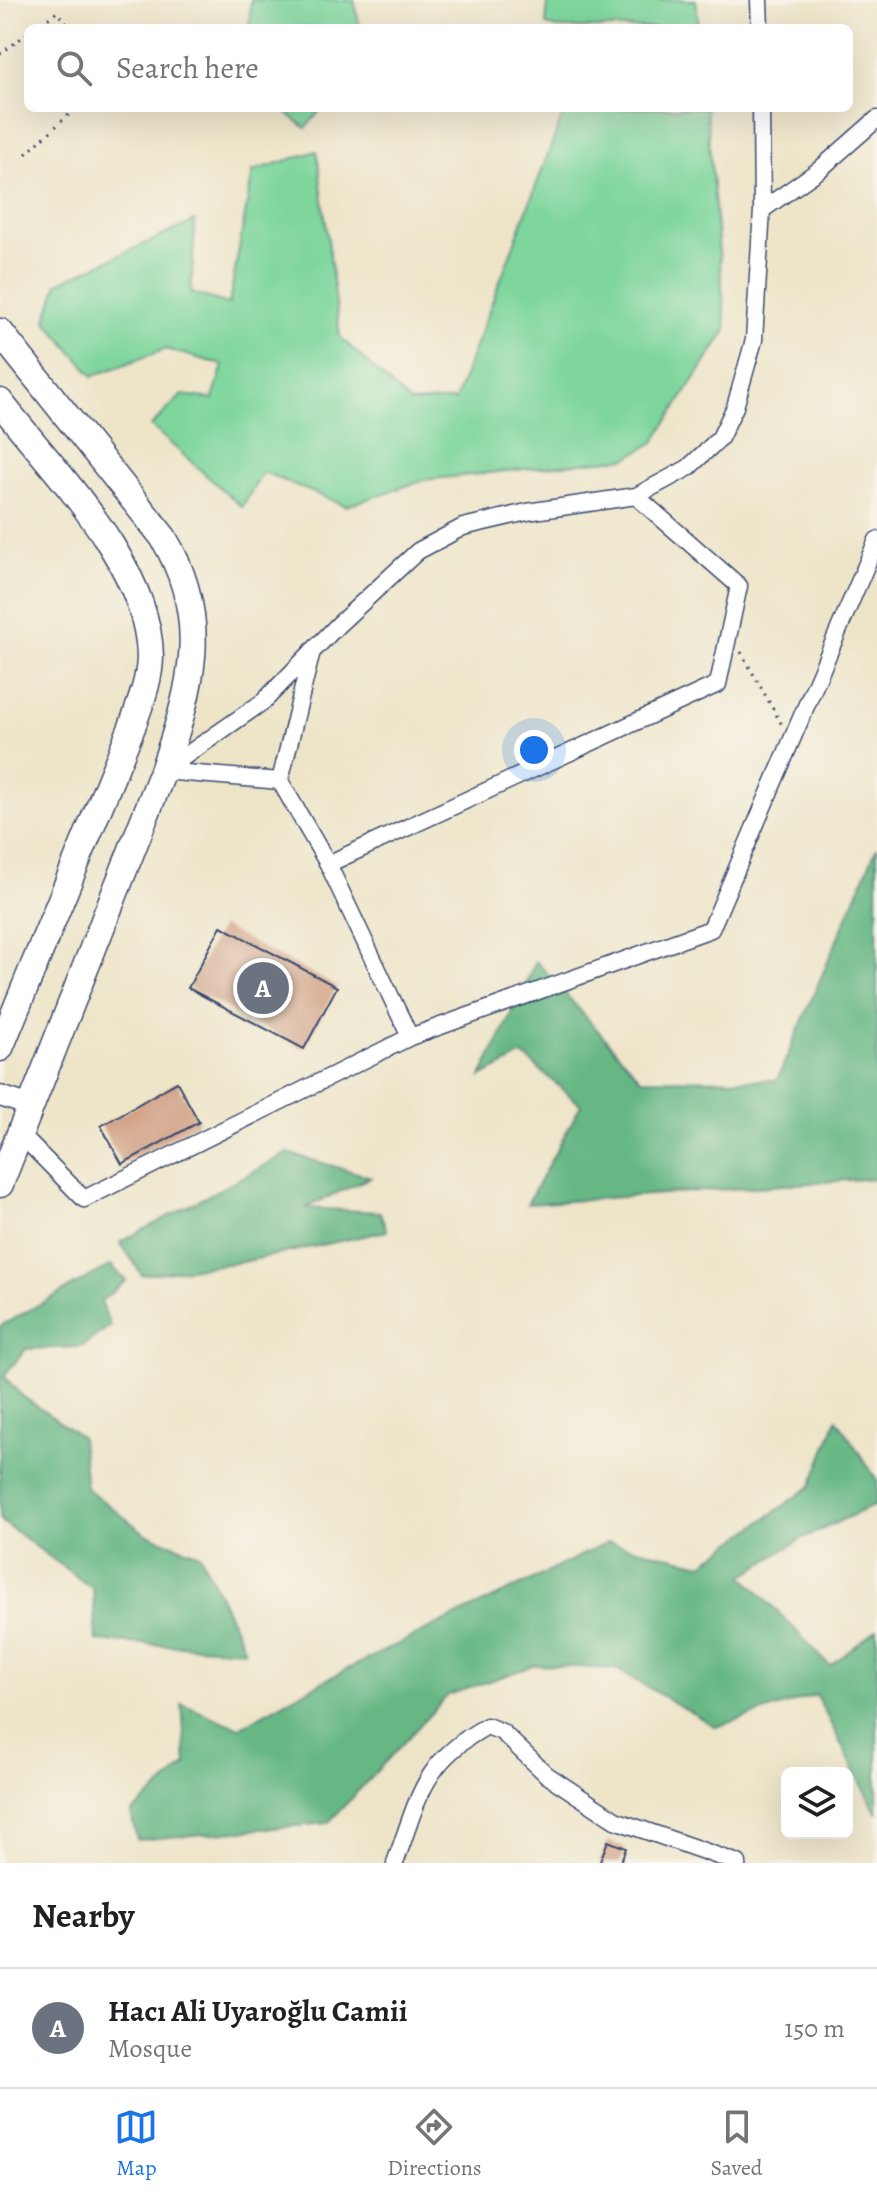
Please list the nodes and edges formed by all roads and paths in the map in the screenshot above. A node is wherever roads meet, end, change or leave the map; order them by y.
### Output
1 (759, 0) edge
2 (40, 24) edge
3 (67, 24) edge
4 (760, 24) edge
5 (24, 36) edge
6 (0, 54) edge
7 (72, 112) edge
8 (761, 112) edge
9 (877, 119) edge
10 (26, 154) dead end
11 (762, 210) junction
12 (0, 332) edge
13 (0, 402) edge
14 (636, 496) junction
15 (877, 540) edge
16 (730, 631) junction
17 (313, 651) junction
18 (791, 741) junction
19 (163, 771) junction
20 (280, 781) junction
21 (328, 864) junction
22 (410, 1037) junction
23 (0, 1048) edge
24 (0, 1096) edge
25 (31, 1106) junction
26 (20, 1134) junction
27 (0, 1184) edge
28 (395, 1863) edge
29 (738, 1863) edge

1 - 4 street
2 - 3 path
5 - 6 path
7 - 10 path
8 - 11 street
9 - 11 street
11 - 14 street
12 - 19 main road
13 - 23 main road
14 - 16 street
14 - 17 street
15 - 18 street
16 - 18 path
16 - 21 street
17 - 19 street
17 - 20 street
18 - 22 street
19 - 20 street
19 - 25 main road
20 - 21 street
21 - 22 street
22 - 26 street
24 - 25 street
25 - 26 main road
26 - 27 main road
28 - 29 street

